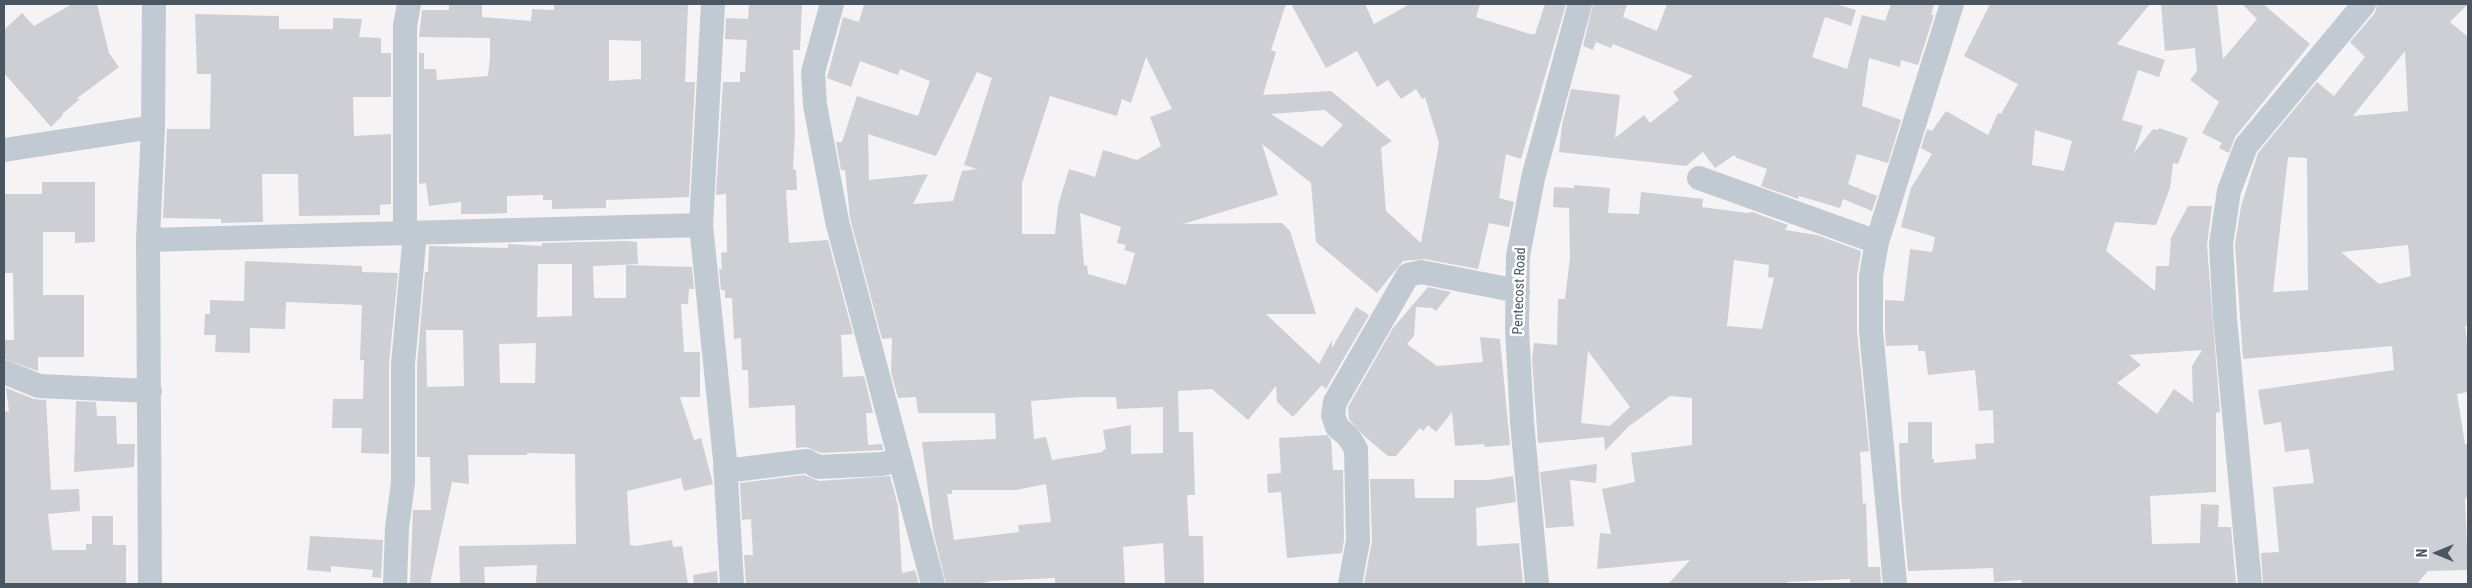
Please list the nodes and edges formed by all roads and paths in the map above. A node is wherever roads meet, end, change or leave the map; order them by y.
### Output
1 (154, 4) edge
2 (409, 4) edge
3 (713, 4) edge
4 (832, 4) edge
5 (1580, 4) edge
6 (1952, 4) edge
7 (2364, 4) edge
8 (153, 127) junction
9 (4, 150) edge
10 (1700, 178) dead end
11 (701, 225) junction
12 (410, 233) junction
13 (148, 240) junction
14 (1877, 242) junction
15 (1518, 291) junction
16 (4, 372) edge
17 (150, 391) junction
18 (900, 460) junction
19 (725, 472) junction
20 (150, 584) edge
21 (395, 584) edge
22 (732, 584) edge
23 (933, 584) edge
24 (1350, 584) edge
25 (1537, 584) edge
26 (1895, 584) edge
27 (2250, 584) edge

1 - 8 street
2 - 12 street
3 - 11 street
4 - 18 street
5 - 15 street, Pentecost Road
6 - 14 street
7 - 27 street
8 - 9 street
8 - 13 street
10 - 14 street
11 - 12 street
11 - 19 street
12 - 13 street
12 - 21 street
13 - 17 street
14 - 26 street
15 - 24 street
15 - 25 street, Pentecost Road
16 - 17 street
17 - 20 street
18 - 19 street
18 - 23 street
19 - 22 street

